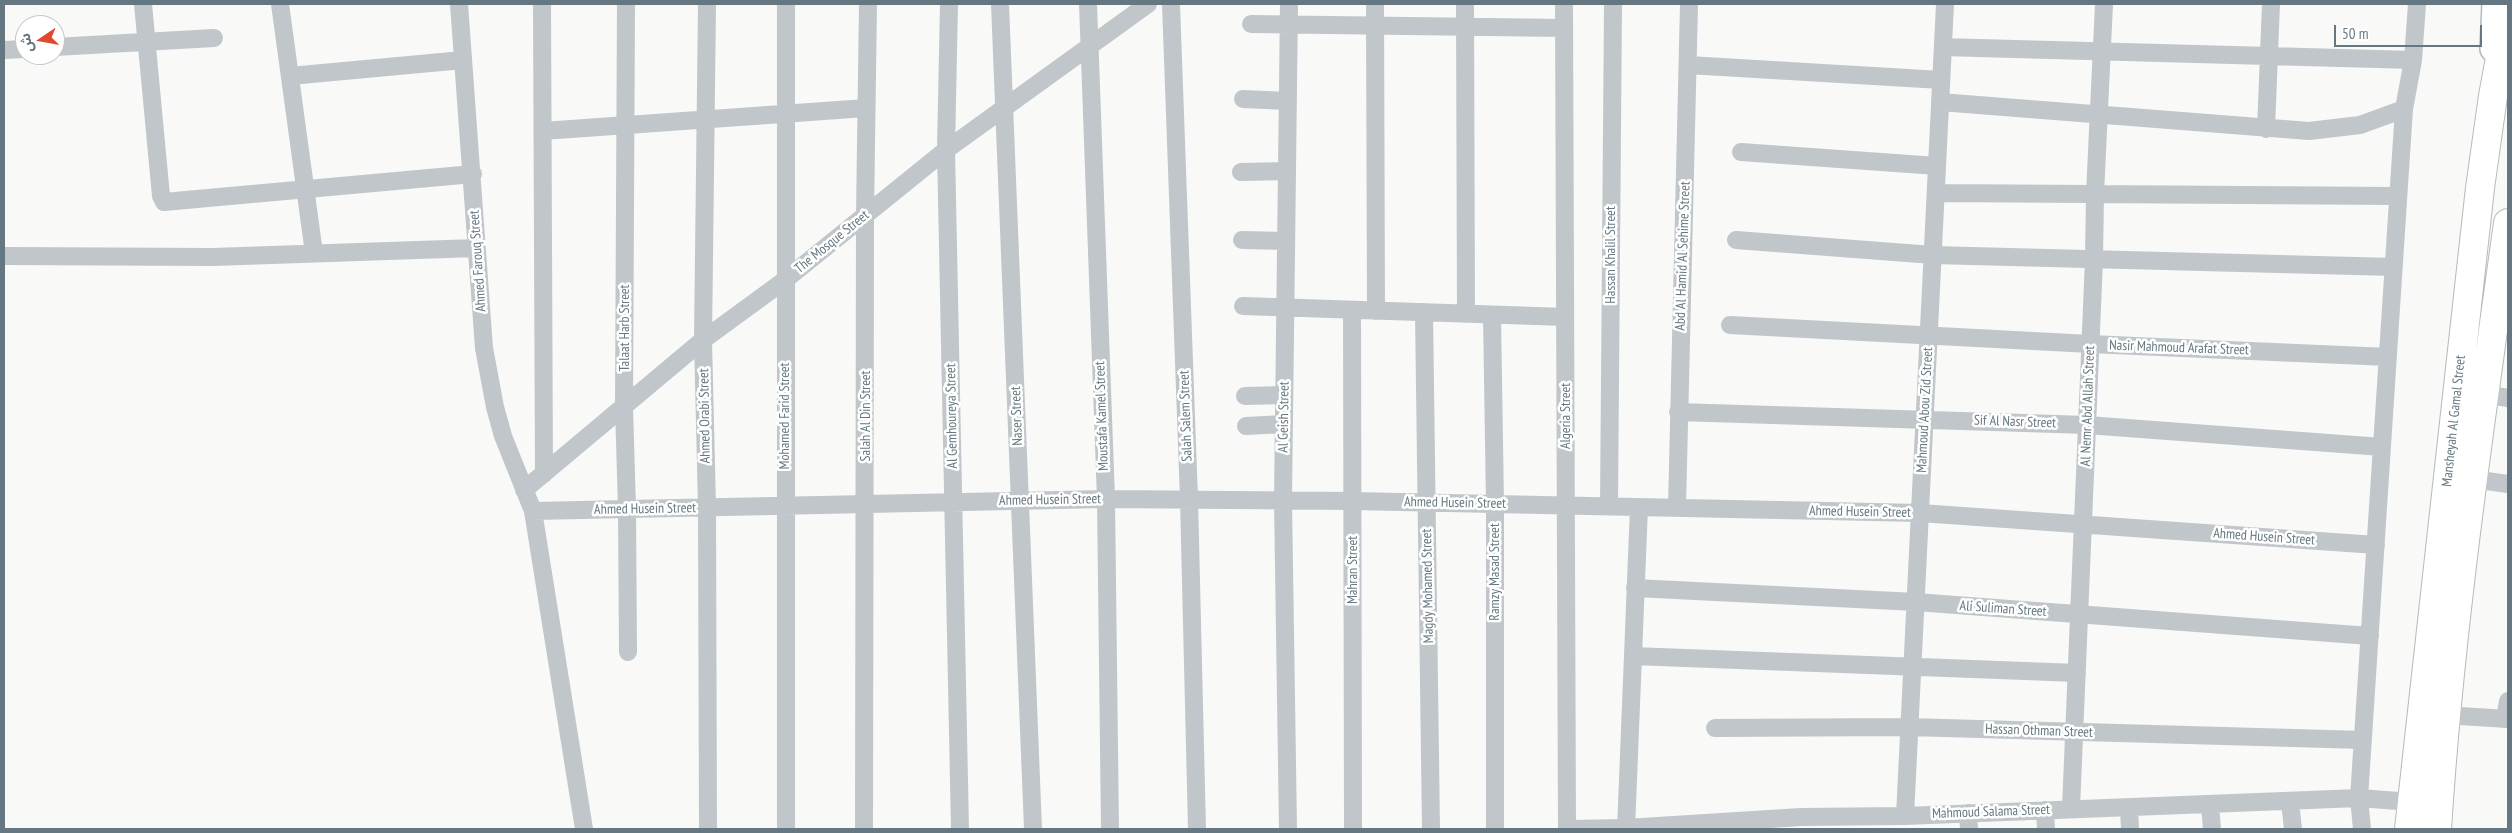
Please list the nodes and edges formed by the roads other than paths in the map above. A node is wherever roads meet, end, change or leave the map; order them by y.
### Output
1 (143, 4) edge
2 (280, 4) edge
3 (459, 4) edge
4 (542, 4) edge
5 (626, 4) edge
6 (707, 4) edge
7 (786, 4) edge
8 (868, 4) edge
9 (949, 4) edge
10 (1000, 4) edge
11 (1088, 4) edge
12 (1148, 4) edge
13 (1171, 4) edge
14 (1289, 4) edge
15 (1375, 4) edge
16 (1465, 4) edge
17 (1564, 4) edge
18 (1613, 4) edge
19 (1689, 4) edge
20 (1945, 4) edge
21 (2104, 4) edge
22 (2271, 4) edge
23 (2417, 4) edge
24 (2495, 4) edge
25 (2508, 15) edge
26 (1251, 24) dead end
27 (1289, 25) junction
28 (1375, 26) junction
29 (1465, 27) junction
30 (1564, 28) junction
31 (214, 38) dead end
32 (147, 42) junction
33 (65, 46) edge
34 (1088, 47) junction
35 (1943, 47) junction
36 (2102, 52) junction
37 (2269, 55) junction
38 (464, 60) junction
39 (2413, 60) junction
40 (1688, 65) junction
41 (290, 76) junction
42 (1941, 80) junction
43 (2493, 96) junction
44 (1243, 99) dead end
45 (1288, 101) junction
46 (1940, 102) junction
47 (1004, 107) junction
48 (866, 108) junction
49 (2404, 109) junction
50 (785, 115) junction
51 (2100, 116) junction
52 (707, 120) junction
53 (626, 125) junction
54 (2266, 129) junction
55 (543, 131) junction
56 (946, 150) junction
57 (1741, 152) dead end
58 (1937, 166) junction
59 (1287, 171) junction
60 (1241, 172) dead end
61 (473, 174) junction
62 (305, 190) junction
63 (1936, 193) junction
64 (2094, 194) junction
65 (2398, 196) junction
66 (865, 215) junction
67 (2508, 223) edge
68 (1242, 240) dead end
69 (1736, 240) dead end
70 (1286, 241) junction
71 (476, 248) junction
72 (314, 254) junction
73 (1932, 254) junction
74 (4, 256) edge
75 (2094, 259) junction
76 (2394, 268) junction
77 (2504, 277) edge
78 (785, 280) junction
79 (1243, 306) dead end
80 (1286, 308) junction
81 (1352, 310) junction
82 (1376, 311) junction
83 (1424, 312) junction
84 (1466, 314) junction
85 (1492, 314) junction
86 (1565, 317) junction
87 (1730, 325) dead end
88 (1929, 336) junction
89 (703, 340) junction
90 (2500, 341) edge
91 (2090, 344) junction
92 (2388, 357) junction
93 (1284, 395) junction
94 (1245, 396) dead end
95 (2496, 396) edge
96 (624, 407) junction
97 (1678, 412) junction
98 (1925, 419) junction
99 (1284, 424) junction
100 (2087, 425) junction
101 (1246, 426) dead end
102 (2382, 447) junction
103 (544, 474) junction
104 (2472, 479) junction
105 (2508, 484) edge
106 (524, 490) junction
107 (1106, 499) junction
108 (1189, 499) junction
109 (1283, 500) junction
110 (1020, 501) junction
111 (1353, 501) junction
112 (954, 502) junction
113 (1426, 502) junction
114 (866, 504) junction
115 (1495, 504) junction
116 (1566, 505) junction
117 (785, 506) junction
118 (1609, 506) junction
119 (1639, 507) junction
120 (707, 508) junction
121 (1677, 508) junction
122 (628, 509) junction
123 (533, 511) junction
124 (1920, 513) junction
125 (2083, 524) junction
126 (2376, 545) junction
127 (1635, 588) junction
128 (1916, 602) junction
129 (2080, 615) junction
130 (2370, 636) junction
131 (628, 652) dead end
132 (1633, 656) junction
133 (1912, 666) junction
134 (2077, 673) junction
135 (2507, 713) edge
136 (2444, 715) junction
137 (1910, 727) junction
138 (1715, 728) dead end
139 (2074, 732) junction
140 (2363, 740) junction
141 (2359, 798) junction
142 (2290, 802) junction
143 (2411, 802) junction
144 (2210, 805) junction
145 (2071, 808) junction
146 (2129, 808) junction
147 (2045, 810) junction
148 (1905, 816) junction
149 (1969, 821) edge
150 (1882, 822) edge
151 (1802, 823) edge
152 (584, 829) edge
153 (708, 829) edge
154 (786, 829) edge
155 (864, 829) edge
156 (960, 829) edge
157 (1033, 829) edge
158 (1110, 829) edge
159 (1197, 829) edge
160 (1288, 829) edge
161 (1353, 829) edge
162 (1431, 829) edge
163 (1495, 829) edge
164 (1569, 829) edge
165 (1626, 829) edge
166 (2046, 829) edge
167 (2130, 829) edge
168 (2212, 829) edge
169 (2293, 829) edge
170 (2362, 829) edge
171 (2409, 829) edge
172 (2437, 829) edge

1 - 32 street
2 - 41 street
3 - 38 street, Ahmed Farouq Street
4 - 55 street
5 - 53 street, Talaat Harb Street
6 - 52 street, Ahmed Orabi Street
7 - 50 street, Mohamed Farid Street
8 - 48 street, Salah Al Din Street
9 - 56 street, Al Gemhoureya Street
10 - 47 street, Naser Street
11 - 34 street, Moustafa Kamel Street
12 - 34 street, The Mosque Street
13 - 108 street, Salah Salem Street
14 - 27 street, Al Geish Street
15 - 28 street
16 - 29 street
17 - 30 street, Algeria Street
18 - 118 street, Hassan Khalil Street
19 - 40 street, Abd Al Hamid Al Sehime Street
20 - 35 street, Mahmoud Abou Zid Street
21 - 36 street, Al Nemr Abd Allah Street
22 - 37 street
23 - 39 street
24 - 43 main road
25 - 43 main road, Mansheyah Al Gamal Street
26 - 27 street
27 - 28 street
27 - 45 street, Al Geish Street
28 - 29 street
28 - 82 street
29 - 30 street
29 - 84 street
30 - 86 street, Algeria Street
31 - 32 street
32 - 33 street
32 - 62 street
34 - 47 street, The Mosque Street
34 - 107 street, Moustafa Kamel Street
35 - 36 street
35 - 42 street, Mahmoud Abou Zid Street
36 - 37 street
36 - 51 street, Al Nemr Abd Allah Street
37 - 39 street
37 - 54 street
38 - 41 street
38 - 61 street, Ahmed Farouq Street
39 - 49 street
40 - 42 street
40 - 97 street, Abd Al Hamid Al Sehime Street
41 - 62 street
42 - 46 street, Mahmoud Abou Zid Street
43 - 143 main road, Mansheyah Al Gamal Street
44 - 45 street
45 - 59 street, Al Geish Street
46 - 51 street
46 - 58 street, Mahmoud Abou Zid Street
47 - 56 street, The Mosque Street
47 - 110 street, Naser Street
48 - 50 street
48 - 66 street, Salah Al Din Street
49 - 54 street
49 - 65 street
50 - 52 street
50 - 78 street, Mohamed Farid Street
51 - 54 street
51 - 64 street, Al Nemr Abd Allah Street
52 - 53 street
52 - 89 street, Ahmed Orabi Street
53 - 55 street
53 - 96 street, Talaat Harb Street
55 - 103 street
56 - 66 street, The Mosque Street
56 - 112 street, Al Gemhoureya Street
57 - 58 street
58 - 63 street, Mahmoud Abou Zid Street
59 - 60 street
59 - 70 street, Al Geish Street
61 - 62 street
61 - 71 street, Ahmed Farouq Street
62 - 72 street
63 - 64 street
63 - 73 street, Mahmoud Abou Zid Street
64 - 65 street
64 - 75 street, Al Nemr Abd Allah Street
65 - 76 street
66 - 78 street, The Mosque Street
66 - 114 street, Salah Al Din Street
67 - 77 main road, Mansheyah Al Gamal Street
68 - 70 street
69 - 73 street
70 - 80 street, Al Geish Street
71 - 72 street
71 - 106 street, Ahmed Farouq Street
72 - 74 street
73 - 75 street
73 - 88 street, Mahmoud Abou Zid Street
75 - 76 street
75 - 91 street, Al Nemr Abd Allah Street
76 - 92 street
77 - 90 main road, Mansheyah Al Gamal Street
78 - 89 street, The Mosque Street
78 - 117 street, Mohamed Farid Street
79 - 80 street
80 - 81 street
80 - 93 street, Al Geish Street
81 - 82 street
81 - 111 street, Mahran Street
82 - 83 street
83 - 84 street
83 - 113 street, Magdy Mohamed Street
84 - 85 street
85 - 86 street
85 - 115 street, Ramzy Masad Street
86 - 116 street, Algeria Street
87 - 88 street, Nasir Mahmoud Arafat Street
88 - 91 street, Nasir Mahmoud Arafat Street
88 - 98 street, Mahmoud Abou Zid Street
89 - 96 street, The Mosque Street
89 - 120 street, Ahmed Orabi Street
90 - 95 main road, Mansheyah Al Gamal Street
91 - 92 street, Nasir Mahmoud Arafat Street
91 - 100 street, Al Nemr Abd Allah Street
92 - 102 street
93 - 94 street
93 - 99 street, Al Geish Street
95 - 104 main road, Mansheyah Al Gamal Street
96 - 103 street, The Mosque Street
96 - 122 street, Talaat Harb Street
97 - 98 street, Sif Al Nasr Street
97 - 121 street, Abd Al Hamid Al Sehime Street
98 - 100 street, Sif Al Nasr Street
98 - 124 street, Mahmoud Abou Zid Street
99 - 101 street
99 - 109 street, Al Geish Street
100 - 102 street, Sif Al Nasr Street
100 - 125 street, Al Nemr Abd Allah Street
102 - 126 street
103 - 106 street, The Mosque Street
104 - 105 street
104 - 136 main road, Mansheyah Al Gamal Street
106 - 123 street, Ahmed Farouq Street
107 - 108 street, Ahmed Husein Street
107 - 110 street, Ahmed Husein Street
107 - 158 street, Moustafa Kamel Street
108 - 109 street, Ahmed Husein Street
108 - 159 street, Salah Salem Street
109 - 111 street, Ahmed Husein Street
109 - 160 street, Al Geish Street
110 - 112 street, Ahmed Husein Street
110 - 157 street, Naser Street
111 - 113 street, Ahmed Husein Street
111 - 161 street, Mahran Street
112 - 114 street, Ahmed Husein Street
112 - 156 street, Al Gemhoureya Street
113 - 115 street, Ahmed Husein Street
113 - 162 street, Magdy Mohamed Street
114 - 117 street, Ahmed Husein Street
114 - 155 street, Salah Al Din Street
115 - 116 street, Ahmed Husein Street
115 - 163 street, Ramzy Masad Street
116 - 118 street, Ahmed Husein Street
116 - 164 street, Algeria Street
117 - 120 street, Ahmed Husein Street
117 - 154 street, Mohamed Farid Street
118 - 119 street, Ahmed Husein Street
119 - 121 street, Ahmed Husein Street
119 - 127 street
120 - 122 street, Ahmed Husein Street
120 - 153 street, Ahmed Orabi Street
121 - 124 street, Ahmed Husein Street
122 - 123 street, Ahmed Husein Street
122 - 131 street, Talaat Harb Street
123 - 152 street, Ahmed Farouq Street
124 - 125 street, Ahmed Husein Street
124 - 128 street, Mahmoud Abou Zid Street
125 - 126 street, Ahmed Husein Street
125 - 129 street, Al Nemr Abd Allah Street
126 - 130 street
127 - 128 street, Ali Suliman Street
127 - 132 street
128 - 129 street, Ali Suliman Street
128 - 133 street, Mahmoud Abou Zid Street
129 - 130 street, Ali Suliman Street
129 - 134 street, Al Nemr Abd Allah Street
130 - 140 street
132 - 133 street
132 - 165 street
133 - 134 street
133 - 137 street, Mahmoud Abou Zid Street
134 - 139 street, Al Nemr Abd Allah Street
135 - 136 street
136 - 172 main road, Mansheyah Al Gamal Street
137 - 138 street, Hassan Othman Street
137 - 139 street, Hassan Othman Street
137 - 148 street, Mahmoud Abou Zid Street
139 - 140 street, Hassan Othman Street
139 - 145 street, Al Nemr Abd Allah Street
140 - 141 street
141 - 142 street, Mahmoud Salama Street
141 - 143 street, Mahmoud Salama Street
141 - 170 street
142 - 144 street, Mahmoud Salama Street
142 - 169 street
143 - 171 main road, Mansheyah Al Gamal Street
144 - 146 street, Mahmoud Salama Street
144 - 168 street
145 - 146 street, Mahmoud Salama Street
145 - 147 street, Mahmoud Salama Street
146 - 167 street
147 - 149 street, Mahmoud Salama Street
147 - 166 street
148 - 149 street, Mahmoud Salama Street
148 - 150 street, Mahmoud Salama Street
150 - 151 street, Mahmoud Salama Street
151 - 165 street, Mahmoud Salama Street
164 - 165 street, Mahmoud Salama Street

